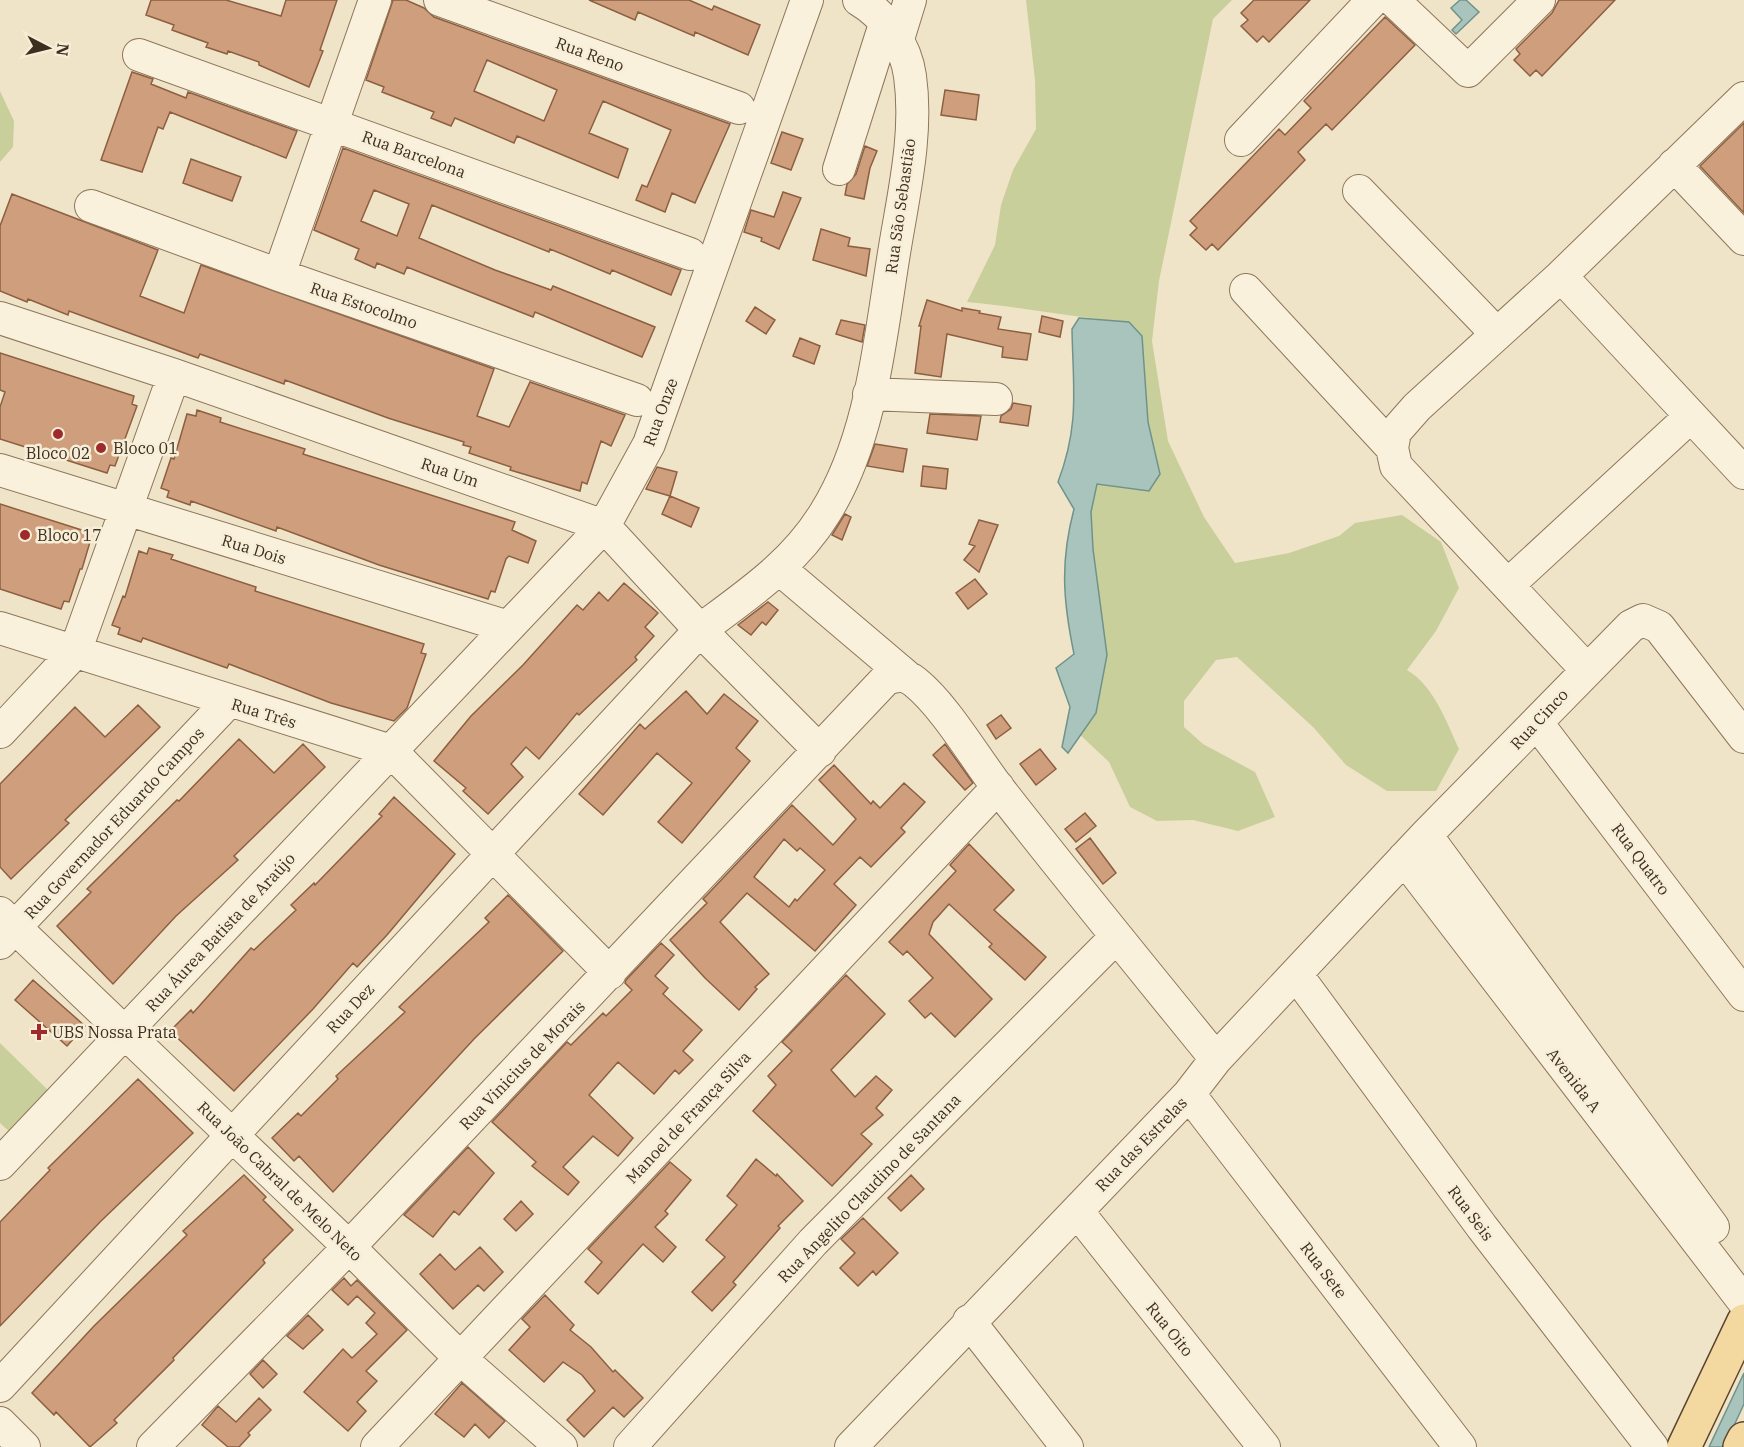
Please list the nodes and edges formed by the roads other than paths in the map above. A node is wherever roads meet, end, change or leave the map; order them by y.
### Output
1 (375, 0) edge
2 (440, 0) edge
3 (807, 0) edge
4 (859, 0) edge
5 (910, 0) edge
6 (1373, 0) edge
7 (1393, 0) edge
8 (1539, 0) edge
9 (891, 32) junction
10 (139, 55) dead end
11 (1744, 98) edge
12 (739, 108) dead end
13 (332, 124) junction
14 (1241, 140) dead end
15 (1674, 165) junction
16 (839, 169) dead end
17 (1359, 192) dead end
18 (91, 206) dead end
19 (1744, 239) edge
20 (690, 254) dead end
21 (279, 275) junction
22 (1561, 276) junction
23 (1246, 290) dead end
24 (0, 318) edge
25 (1496, 333) junction
26 (174, 375) junction
27 (869, 394) junction
28 (996, 399) dead end
29 (638, 400) dead end
30 (1690, 417) junction
31 (1392, 448) junction
32 (0, 470) edge
33 (1744, 473) edge
34 (126, 510) junction
35 (604, 526) junction
36 (781, 570) junction
37 (1509, 584) junction
38 (508, 627) junction
39 (0, 628) edge
40 (700, 630) junction
41 (75, 652) junction
42 (1586, 669) junction
43 (896, 678) junction
44 (228, 702) junction
45 (1538, 723) junction
46 (0, 732) edge
47 (1744, 737) edge
48 (391, 751) junction
49 (820, 752) junction
50 (998, 787) junction
51 (1426, 835) junction
52 (493, 855) junction
53 (1404, 858) junction
54 (5, 928) edge
55 (1116, 937) junction
56 (610, 973) junction
57 (1296, 974) junction
58 (1744, 995) edge
59 (125, 1032) junction
60 (1216, 1059) junction
61 (1189, 1094) junction
62 (232, 1136) junction
63 (0, 1164) edge
64 (1077, 1211) junction
65 (349, 1247) junction
66 (1744, 1269) edge
67 (1744, 1302) edge
68 (969, 1321) junction
69 (1744, 1321) edge
70 (461, 1359) junction
71 (0, 1386) edge
72 (0, 1423) edge
73 (1744, 1439) edge
74 (860, 1444) edge
75 (24, 1447) edge
76 (153, 1447) edge
77 (377, 1447) edge
78 (561, 1447) edge
79 (630, 1447) edge
80 (1067, 1447) edge
81 (1264, 1447) edge
82 (1460, 1447) edge
83 (1652, 1447) edge
84 (1684, 1447) edge
85 (1740, 1447) edge

1 - 13 street
2 - 12 street, Rua Reno
3 - 35 street, Rua Onze
4 - 9 street, Rua São Sebastião
5 - 9 street
6 - 14 street
7 - 8 street
9 - 16 street
9 - 27 street, Rua São Sebastião
10 - 13 street, Rua Barcelona
11 - 15 street
13 - 20 street, Rua Barcelona
13 - 21 street
15 - 19 street
15 - 22 street
17 - 25 street
18 - 21 street, Rua Estocolmo
21 - 29 street, Rua Estocolmo
22 - 25 street
22 - 30 street
23 - 31 street
24 - 26 street, Rua Um
25 - 31 street
26 - 34 street
26 - 35 street, Rua Um
27 - 28 street
27 - 36 street, Rua São Sebastião
30 - 33 street
30 - 37 street
31 - 37 street
32 - 34 street, Rua Dois
34 - 38 street, Rua Dois
34 - 41 street
35 - 38 street, Rua Onze
35 - 40 street, Rua Um
36 - 40 street, Rua São Sebastião
36 - 43 street
37 - 42 street
38 - 48 street, Rua Onze
39 - 41 street, Rua Três
40 - 49 street, Rua Um
40 - 52 street, Rua Dez
41 - 44 street, Rua Três
41 - 46 street
42 - 45 street, Rua Cinco
42 - 47 street, Rua Cinco
43 - 49 street, Rua Vinicius de Morais
43 - 50 street
44 - 48 street, Rua Três
44 - 54 street, Rua Governador Eduardo Campos
45 - 51 street, Rua Cinco
45 - 58 street, Rua Quatro
48 - 52 street, Rua Três
48 - 59 street, Rua Áurea Batista de Araújo
49 - 56 street, Rua Vinicius de Morais
50 - 55 street
50 - 70 street, Manoel de França Silva
51 - 53 street, Rua das Estrelas
51 - 66 street, Avenida A
52 - 56 street, Rua Três
52 - 62 street, Rua Dez
53 - 57 street, Rua das Estrelas
53 - 67 street, Avenida A
54 - 59 street, Rua João Cabral de Melo Neto
55 - 60 street
55 - 79 street, Rua Angelito Claudino de Santana
56 - 65 street, Rua Vinicius de Morais
57 - 60 street, Rua das Estrelas
57 - 83 street, Rua Seis
59 - 62 street, Rua João Cabral de Melo Neto
59 - 63 street, Rua Áurea Batista de Araújo
60 - 61 street, Rua das Estrelas
61 - 64 street, Rua das Estrelas
61 - 82 street, Rua Sete
62 - 65 street, Rua João Cabral de Melo Neto
62 - 71 street, Rua Dez
64 - 68 street, Rua das Estrelas
64 - 81 street, Rua Oito
65 - 70 street, Rua João Cabral de Melo Neto
65 - 76 street, Rua Vinicius de Morais
68 - 74 street, Rua das Estrelas
68 - 80 street
69 - 84 main road
70 - 77 street, Manoel de França Silva
70 - 78 street, Rua João Cabral de Melo Neto
72 - 75 street
73 - 85 main road

